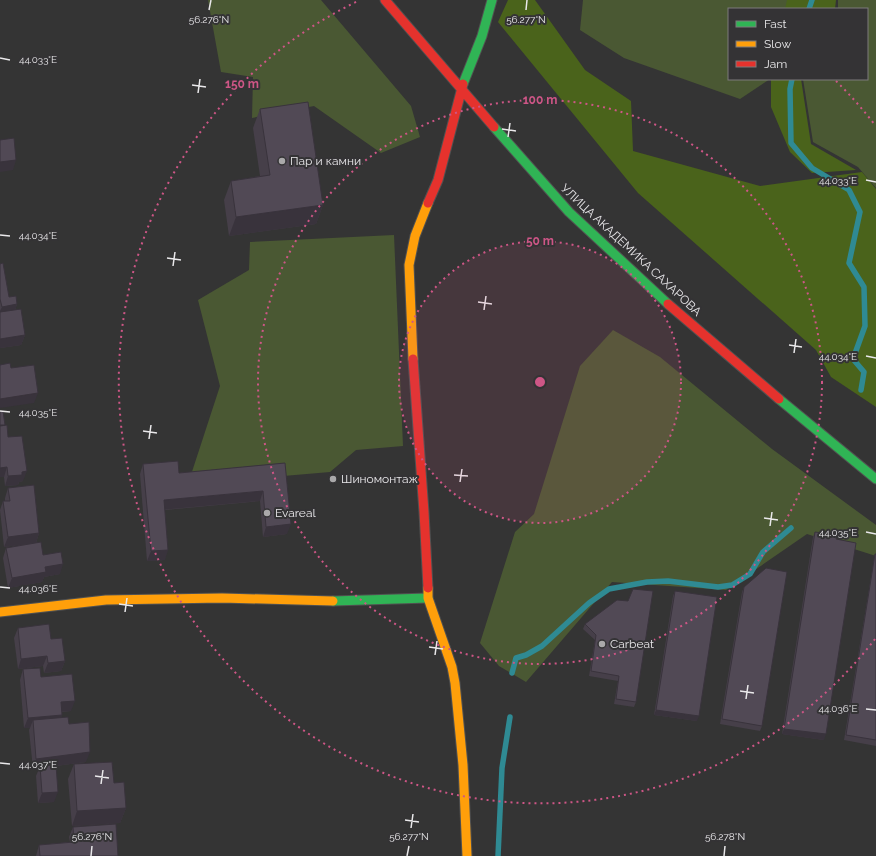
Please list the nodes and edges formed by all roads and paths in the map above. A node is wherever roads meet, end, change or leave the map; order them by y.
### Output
1 (385, 0) edge
2 (492, 0) edge
3 (461, 90) junction
4 (874, 476) edge
5 (428, 598) junction
6 (0, 612) edge
7 (467, 856) edge

1 - 3 street, УЛИЦА АКАДЕМИКА САХАРОВА
2 - 3 street
3 - 4 street, УЛИЦА АКАДЕМИКА САХАРОВА
3 - 5 street
5 - 6 street
5 - 7 street

